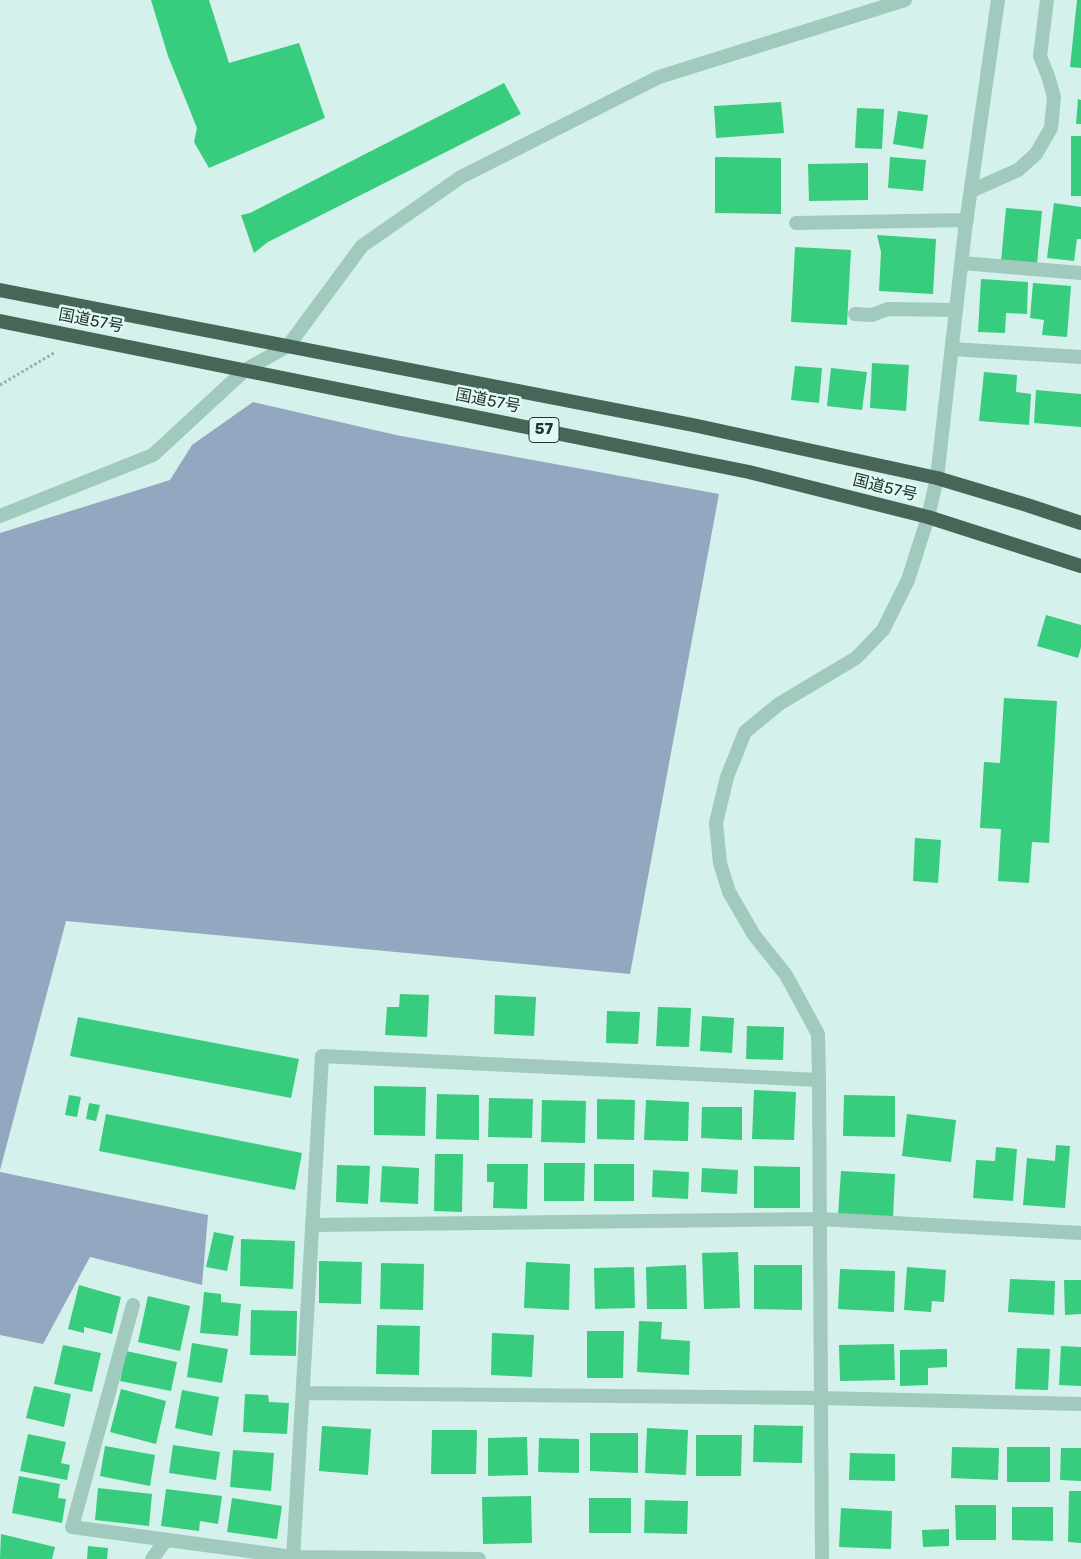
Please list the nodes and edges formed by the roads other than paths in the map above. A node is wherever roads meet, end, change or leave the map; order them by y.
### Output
1 (905, 0) edge
2 (998, 0) edge
3 (1047, 0) edge
4 (971, 192) junction
5 (967, 220) junction
6 (796, 223) dead end
7 (962, 262) junction
8 (1081, 273) edge
9 (0, 290) edge
10 (956, 310) junction
11 (854, 314) dead end
12 (0, 321) edge
13 (288, 346) junction
14 (952, 349) junction
15 (1081, 357) edge
16 (245, 370) junction
17 (937, 478) junction
18 (0, 516) edge
19 (928, 517) junction
20 (1081, 523) edge
21 (1081, 566) edge
22 (820, 1080) junction
23 (819, 1219) junction
24 (313, 1225) junction
25 (1081, 1233) edge
26 (133, 1305) dead end
27 (303, 1393) junction
28 (820, 1398) junction
29 (1081, 1404) edge
30 (166, 1540) junction
31 (293, 1558) edge
32 (152, 1559) edge
33 (479, 1559) edge
34 (822, 1559) edge

1 - 13 street
2 - 4 street
3 - 4 street
4 - 5 street
5 - 6 street
5 - 7 street
7 - 8 street
7 - 10 street
9 - 13 highway, 国道57号 / 57
10 - 11 street
10 - 14 street
12 - 16 highway, 国道57号 / 57
13 - 16 street
13 - 17 highway, 国道57号 / 57
14 - 15 street
14 - 17 street
16 - 18 street
16 - 19 highway, 国道57号 / 57
17 - 19 street
17 - 20 highway, 国道57号 / 57
19 - 21 highway, 国道57号 / 57
19 - 22 street
22 - 23 street
22 - 24 street
23 - 24 street
23 - 25 street
23 - 28 street
24 - 27 street
26 - 30 street
27 - 28 street
27 - 31 street
28 - 29 street
28 - 34 street
30 - 31 street
30 - 32 street
31 - 33 street

